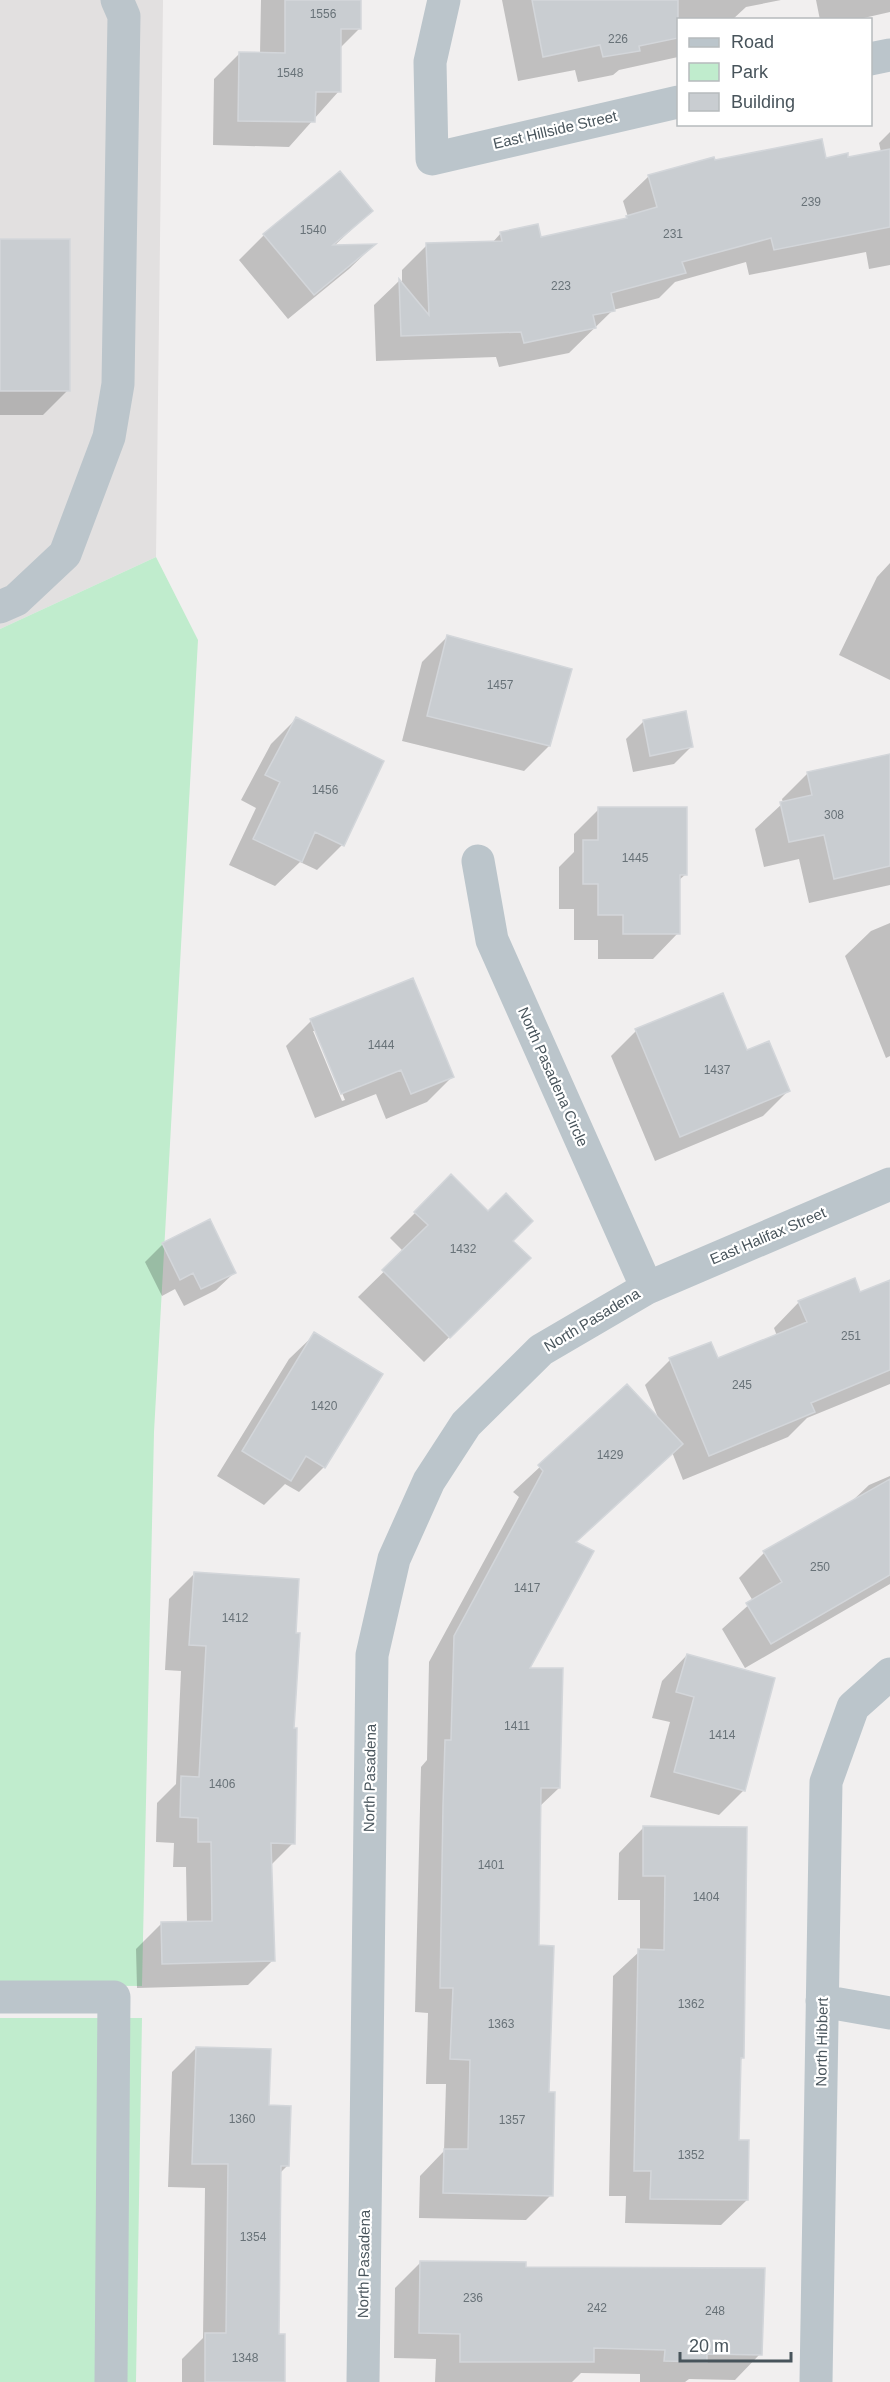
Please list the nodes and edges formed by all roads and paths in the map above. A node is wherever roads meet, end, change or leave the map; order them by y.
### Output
1 (117, 0) edge
2 (444, 0) edge
3 (890, 55) edge
4 (872, 59) edge
5 (677, 102) edge
6 (0, 608) edge
7 (478, 861) dead end
8 (890, 1184) edge
9 (647, 1288) junction
10 (890, 1674) edge
11 (0, 1997) edge
12 (822, 2001) junction
13 (890, 2013) edge
14 (111, 2382) edge
15 (363, 2382) edge
16 (816, 2382) edge

1 - 6 street
2 - 5 street, East Hillside Street
3 - 4 street
7 - 9 street, North Pasadena Circle
8 - 9 street, East Halifax Street
9 - 15 street, North Pasadena
10 - 12 street, North Hibbert
11 - 14 street
12 - 13 street
12 - 16 street, North Hibbert

